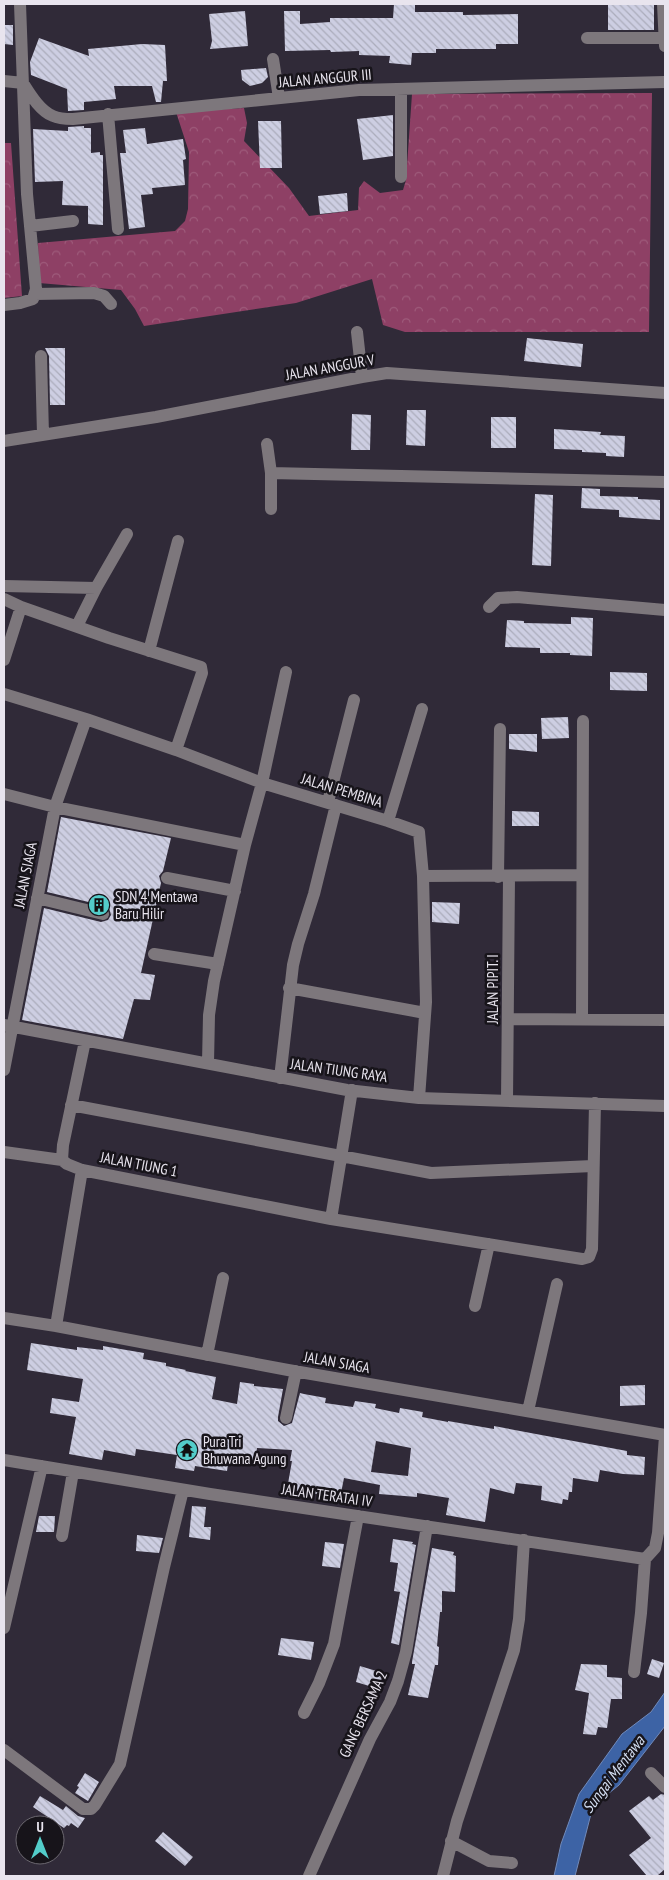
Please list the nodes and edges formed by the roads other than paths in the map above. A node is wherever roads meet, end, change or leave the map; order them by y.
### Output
1 (20, 4) edge
2 (663, 4) edge
3 (587, 38) dead end
4 (664, 42) edge
5 (273, 59) dead end
6 (4, 82) edge
7 (665, 82) edge
8 (23, 83) junction
9 (401, 89) junction
10 (279, 98) junction
11 (108, 114) junction
12 (401, 177) dead end
13 (73, 221) dead end
14 (30, 226) junction
15 (118, 229) dead end
16 (35, 294) junction
17 (111, 304) dead end
18 (4, 305) edge
19 (356, 332) dead end
20 (41, 356) dead end
21 (362, 376) junction
22 (665, 393) edge
23 (43, 435) junction
24 (4, 441) edge
25 (267, 444) dead end
26 (271, 473) junction
27 (665, 482) edge
28 (271, 509) dead end
29 (127, 534) dead end
30 (178, 541) dead end
31 (4, 586) edge
32 (96, 588) junction
33 (4, 599) edge
34 (21, 607) junction
35 (489, 607) dead end
36 (665, 610) edge
37 (77, 626) junction
38 (149, 651) junction
39 (4, 660) edge
40 (286, 672) dead end
41 (4, 694) edge
42 (354, 700) dead end
43 (422, 709) dead end
44 (86, 719) junction
45 (584, 721) dead end
46 (500, 729) dead end
47 (176, 750) junction
48 (262, 783) junction
49 (4, 794) edge
50 (332, 804) junction
51 (54, 807) junction
52 (388, 821) junction
53 (245, 845) junction
54 (582, 875) junction
55 (423, 876) junction
56 (503, 877) junction
57 (167, 878) dead end
58 (235, 891) junction
59 (37, 898) junction
60 (103, 914) dead end
61 (154, 954) dead end
62 (218, 964) junction
63 (289, 988) junction
64 (425, 1013) junction
65 (508, 1019) junction
66 (582, 1019) junction
67 (665, 1020) edge
68 (8, 1026) edge
69 (86, 1041) junction
70 (208, 1063) junction
71 (4, 1070) edge
72 (280, 1078) junction
73 (352, 1090) junction
74 (419, 1098) junction
75 (507, 1101) junction
76 (595, 1103) junction
77 (71, 1105) junction
78 (665, 1106) edge
79 (4, 1152) edge
80 (339, 1157) junction
81 (62, 1160) junction
82 (593, 1166) junction
83 (82, 1170) junction
84 (330, 1219) junction
85 (489, 1244) junction
86 (223, 1278) dead end
87 (558, 1284) dead end
88 (475, 1306) dead end
89 (4, 1318) edge
90 (56, 1326) junction
91 (207, 1354) junction
92 (296, 1371) junction
93 (528, 1411) junction
94 (286, 1418) dead end
95 (665, 1435) edge
96 (4, 1460) edge
97 (42, 1466) junction
98 (73, 1472) junction
99 (183, 1490) junction
100 (358, 1516) junction
101 (427, 1526) junction
102 (62, 1536) dead end
103 (524, 1540) junction
104 (645, 1559) junction
105 (4, 1628) edge
106 (634, 1672) dead end
107 (304, 1713) dead end
108 (4, 1750) edge
109 (651, 1773) dead end
110 (665, 1787) edge
111 (451, 1841) junction
112 (512, 1863) dead end
113 (309, 1876) edge
114 (443, 1876) edge

1 - 8 street
2 - 4 street
3 - 4 street
5 - 10 street
6 - 8 street
7 - 9 street, JALAN ANGGUR III
8 - 11 street, JALAN ANGGUR III
8 - 14 street
9 - 10 street, JALAN ANGGUR III
9 - 12 street
10 - 11 street, JALAN ANGGUR III
11 - 15 street
13 - 14 street
14 - 16 street
16 - 17 street
16 - 18 street
19 - 21 street
20 - 23 street
21 - 22 street, JALAN ANGGUR V
21 - 23 street, JALAN ANGGUR V
23 - 24 street, JALAN ANGGUR V
25 - 26 street
26 - 27 street
26 - 28 street
29 - 32 street
30 - 38 street
31 - 32 street
32 - 37 street
33 - 34 street
34 - 37 street
34 - 39 street
35 - 36 street
37 - 38 street
38 - 47 street
40 - 48 street
41 - 44 street, JALAN PEMBINA
42 - 50 street
43 - 52 street
44 - 47 street, JALAN PEMBINA
44 - 51 street, JALAN SIAGA
45 - 54 street
46 - 56 street, JALAN PIPIT. I
47 - 48 street, JALAN PEMBINA
48 - 50 street, JALAN PEMBINA
48 - 53 street
49 - 51 street
50 - 52 street, JALAN PEMBINA
50 - 63 street
51 - 53 street
51 - 59 street, JALAN SIAGA
52 - 55 street, JALAN PEMBINA
53 - 58 street
54 - 56 street
54 - 66 street
55 - 56 street
55 - 64 street, JALAN PEMBINA
56 - 65 street, JALAN PIPIT. I
57 - 58 street
58 - 62 street
59 - 60 street
59 - 68 street, JALAN SIAGA
61 - 62 street
62 - 70 street
63 - 64 street
63 - 72 street
64 - 74 street, JALAN PEMBINA
65 - 66 street
65 - 75 street, JALAN PIPIT. I
66 - 67 street
68 - 69 street, JALAN TIUNG RAYA
68 - 71 street, JALAN SIAGA
69 - 70 street, JALAN TIUNG RAYA
69 - 77 street
70 - 72 street, JALAN TIUNG RAYA
72 - 73 street, JALAN TIUNG RAYA
73 - 74 street, JALAN TIUNG RAYA
73 - 80 street
74 - 75 street, JALAN TIUNG RAYA
75 - 76 street, JALAN TIUNG RAYA
76 - 78 street, JALAN TIUNG RAYA
76 - 82 street
77 - 80 street
77 - 81 street
79 - 81 street, JALAN TIUNG 1
80 - 82 street
80 - 84 street
81 - 83 street, JALAN TIUNG 1
82 - 85 street, JALAN TIUNG 1
83 - 84 street, JALAN TIUNG 1
83 - 90 street
84 - 85 street, JALAN TIUNG 1
85 - 88 street
86 - 91 street
87 - 93 street
89 - 90 street, JALAN SIAGA
90 - 91 street, JALAN SIAGA
91 - 92 street, JALAN SIAGA
92 - 93 street, JALAN SIAGA
92 - 94 street
93 - 95 street, JALAN SIAGA
95 - 104 street
96 - 97 street, JALAN TERATAI IV
97 - 98 street, JALAN TERATAI IV
97 - 105 street
98 - 99 street, JALAN TERATAI IV
98 - 102 street
99 - 100 street, JALAN TERATAI IV
99 - 108 street
100 - 101 street, JALAN TERATAI IV
100 - 107 street
101 - 103 street, JALAN TERATAI IV
101 - 113 street, GANG BERSAMA 2
103 - 104 street, JALAN TERATAI IV
103 - 111 street
104 - 106 street
109 - 110 street
111 - 112 street
111 - 114 street

